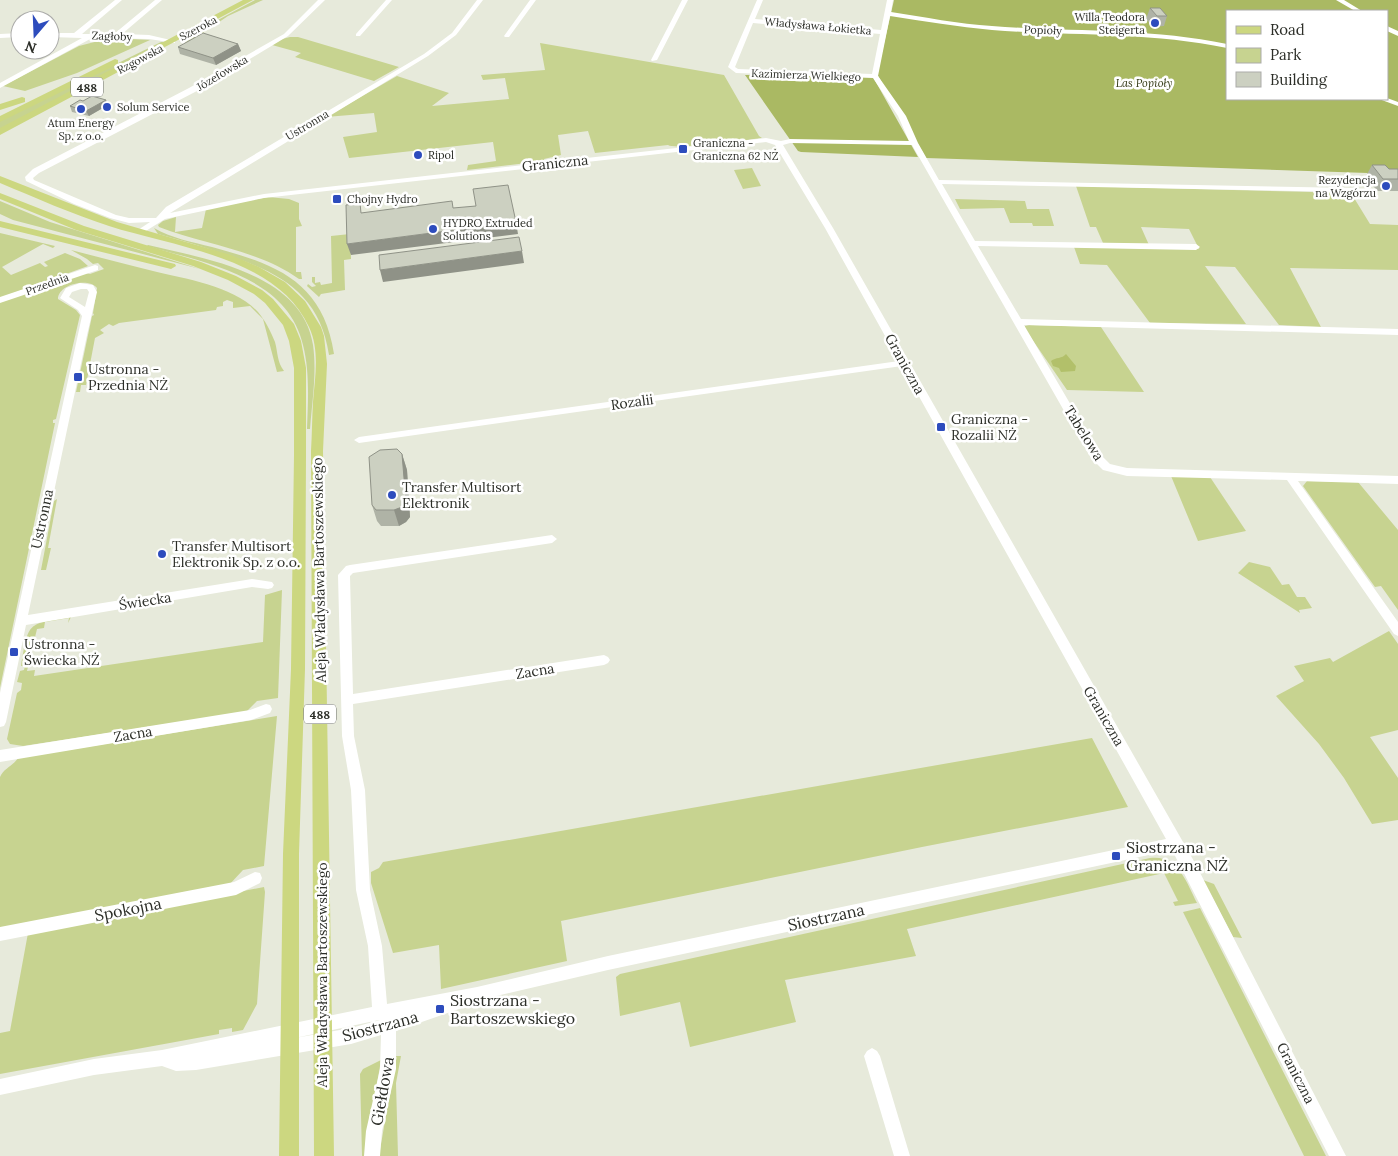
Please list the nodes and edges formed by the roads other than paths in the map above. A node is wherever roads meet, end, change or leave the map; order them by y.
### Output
1 (119, 0) edge
2 (160, 0) edge
3 (239, 0) edge
4 (250, 0) edge
5 (322, 0) edge
6 (389, 0) edge
7 (480, 0) edge
8 (533, 0) edge
9 (685, 0) edge
10 (760, 0) edge
11 (890, 0) edge
12 (1339, 0) edge
13 (1357, 10) edge
14 (888, 14) junction
15 (752, 21) junction
16 (884, 32) junction
17 (60, 35) edge
18 (76, 35) junction
19 (92, 35) junction
20 (358, 35) dead end
21 (116, 36) junction
22 (507, 36) dead end
23 (163, 39) junction
24 (173, 42) junction
25 (1226, 46) edge
26 (654, 60) dead end
27 (93, 73) junction
28 (875, 76) junction
29 (0, 86) edge
30 (1386, 100) edge
31 (1398, 104) edge
32 (0, 107) edge
33 (0, 119) edge
34 (0, 132) edge
35 (914, 143) junction
36 (780, 144) junction
37 (0, 179) edge
38 (938, 182) junction
39 (0, 188) edge
40 (1349, 190) dead end
41 (0, 196) edge
42 (0, 218) edge
43 (160, 218) junction
44 (0, 224) edge
45 (141, 232) junction
46 (50, 236) junction
47 (973, 243) junction
48 (1196, 247) dead end
49 (239, 263) junction
50 (95, 268) dead end
51 (250, 288) junction
52 (0, 300) edge
53 (86, 315) dead end
54 (1017, 322) junction
55 (1398, 332) edge
56 (905, 363) junction
57 (359, 440) dead end
58 (1290, 477) junction
59 (1398, 480) edge
60 (552, 539) dead end
61 (268, 585) dead end
62 (21, 621) junction
63 (1398, 631) edge
64 (604, 660) dead end
65 (347, 700) junction
66 (266, 709) dead end
67 (0, 722) edge
68 (0, 756) edge
69 (1175, 843) junction
70 (255, 878) dead end
71 (0, 934) edge
72 (385, 1019) junction
73 (323, 1032) junction
74 (291, 1038) junction
75 (872, 1056) dead end
76 (0, 1086) edge
77 (289, 1156) edge
78 (324, 1156) edge
79 (372, 1156) edge
80 (902, 1156) edge
81 (1338, 1156) edge

1 - 18 street
2 - 21 street
3 - 23 main road, Szeroka / 488
4 - 24 main road, Szeroka / 488
5 - 43 street, Józefowska
6 - 20 street
7 - 43 street, Ustronna
8 - 22 street
9 - 26 street
10 - 15 street
11 - 14 street
12 - 13 street
14 - 16 street
14 - 25 street, Popioły
15 - 16 street, Władysława Łokietka
15 - 28 street, Kazimierza Wielkiego
16 - 28 street
17 - 18 street, Zagłoby
18 - 19 street, Zagłoby
19 - 21 street, Zagłoby
19 - 29 street
21 - 23 street, Zagłoby
23 - 24 street, Zagłoby
23 - 27 main road, Rzgowska / 488
24 - 34 main road, Rzgowska / 488
27 - 32 main road, 488
27 - 33 main road, Rzgowska
28 - 35 street, Tabelowa
30 - 31 street
35 - 36 street
35 - 38 street, Tabelowa
36 - 43 street, Graniczna
36 - 56 street, Graniczna
37 - 45 main road, Aleja Władysława Bartoszewskiego / 488
38 - 40 street
38 - 47 street, Tabelowa
39 - 49 main road, Aleja Władysława Bartoszewskiego
41 - 51 main road, Aleja Władysława Bartoszewskiego
42 - 46 main road
43 - 45 street, Graniczna
44 - 46 main road, 488
45 - 49 main road, Aleja Władysława Bartoszewskiego / 488
46 - 51 main road, Aleja Władysława Bartoszewskiego / 488
47 - 48 street
47 - 54 street, Tabelowa
49 - 73 main road, Aleja Władysława Bartoszewskiego / 488
50 - 52 street, Przednia
51 - 74 main road, Aleja Władysława Bartoszewskiego / 488
53 - 62 street, Ustronna
54 - 55 street
54 - 58 street, Tabelowa
56 - 57 street, Rozalii
56 - 69 street, Graniczna
58 - 59 street, Tabelowa
58 - 63 street
60 - 65 street, Giełdowa
61 - 62 street, Świecka
62 - 67 street, Ustronna
64 - 65 street, Zacna
65 - 72 street, Giełdowa
66 - 68 street, Zacna
69 - 72 street, Siostrzana
69 - 81 street, Graniczna
70 - 71 street, Spokojna
72 - 73 street, Siostrzana
72 - 79 street, Giełdowa
73 - 74 street, Siostrzana
73 - 78 main road, Aleja Władysława Bartoszewskiego / 488
74 - 76 street, Siostrzana
74 - 77 main road, Aleja Władysława Bartoszewskiego / 488
75 - 80 street

